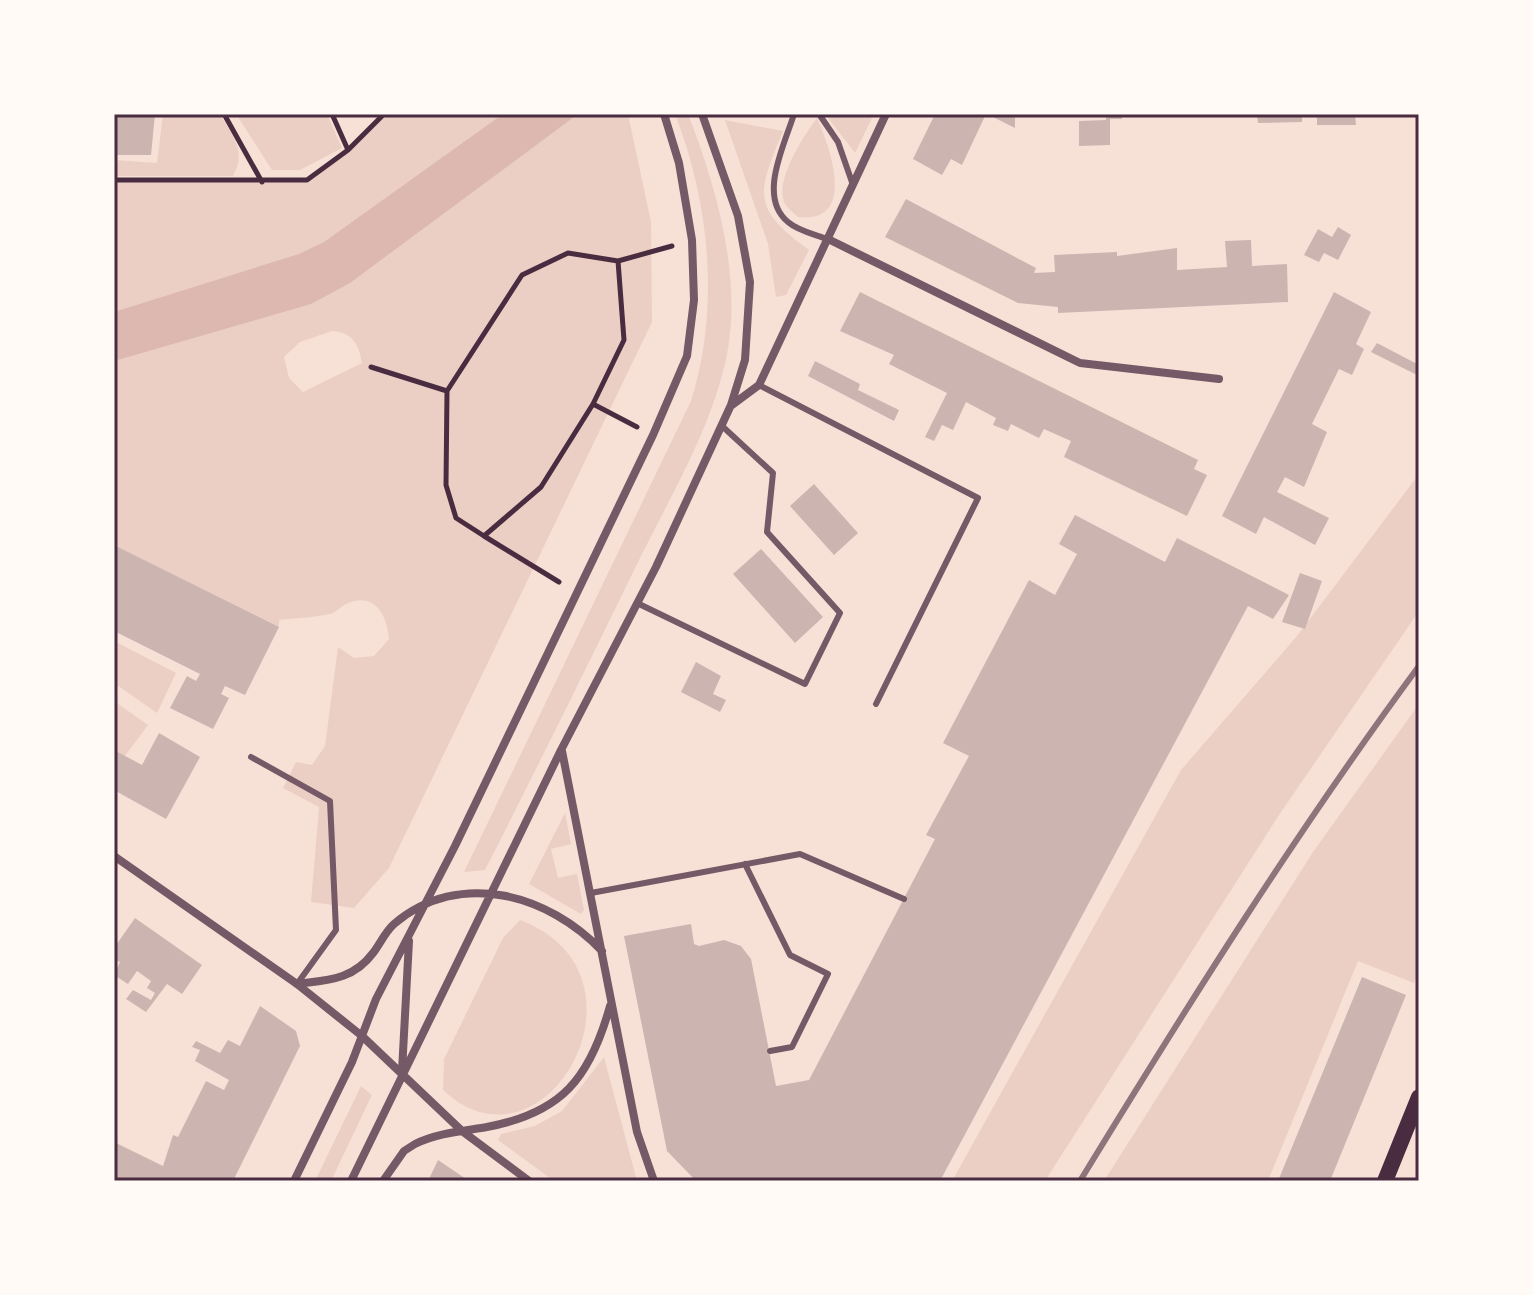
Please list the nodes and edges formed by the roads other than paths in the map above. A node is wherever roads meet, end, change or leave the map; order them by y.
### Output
1 (664, 114) edge
2 (702, 114) edge
3 (794, 114) edge
4 (819, 114) edge
5 (886, 114) edge
6 (853, 185) junction
7 (830, 240) junction
8 (1219, 379) dead end
9 (759, 385) junction
10 (731, 405) junction
11 (722, 426) junction
12 (637, 603) junction
13 (876, 704) dead end
14 (561, 750) junction
15 (251, 757) dead end
16 (114, 856) edge
17 (745, 864) junction
18 (492, 891) junction
19 (591, 893) junction
20 (904, 899) dead end
21 (424, 905) junction
22 (410, 936) junction
23 (603, 951) junction
24 (297, 984) junction
25 (612, 1002) junction
26 (362, 1036) junction
27 (770, 1051) dead end
28 (402, 1076) junction
29 (1419, 1097) edge
30 (462, 1131) junction
31 (294, 1181) edge
32 (351, 1181) edge
33 (383, 1181) edge
34 (529, 1181) edge
35 (654, 1181) edge
36 (1385, 1181) edge

1 - 21 street
2 - 10 street
3 - 7 lane
4 - 6 lane
5 - 6 street
6 - 7 street
7 - 8 street
7 - 9 street
9 - 10 street
9 - 13 lane
10 - 11 street
11 - 12 street
11 - 12 lane
12 - 14 street
14 - 18 street
14 - 19 street
15 - 24 lane
16 - 24 street
17 - 19 lane
17 - 20 lane
17 - 27 lane
18 - 21 street
18 - 23 street
18 - 28 street
19 - 23 street
21 - 22 street
21 - 24 street
22 - 26 street
22 - 28 street
23 - 25 street
24 - 26 street
25 - 30 street
25 - 35 street
26 - 28 street
26 - 31 street
28 - 30 street
28 - 32 street
29 - 36 main road
30 - 33 street
30 - 34 street

